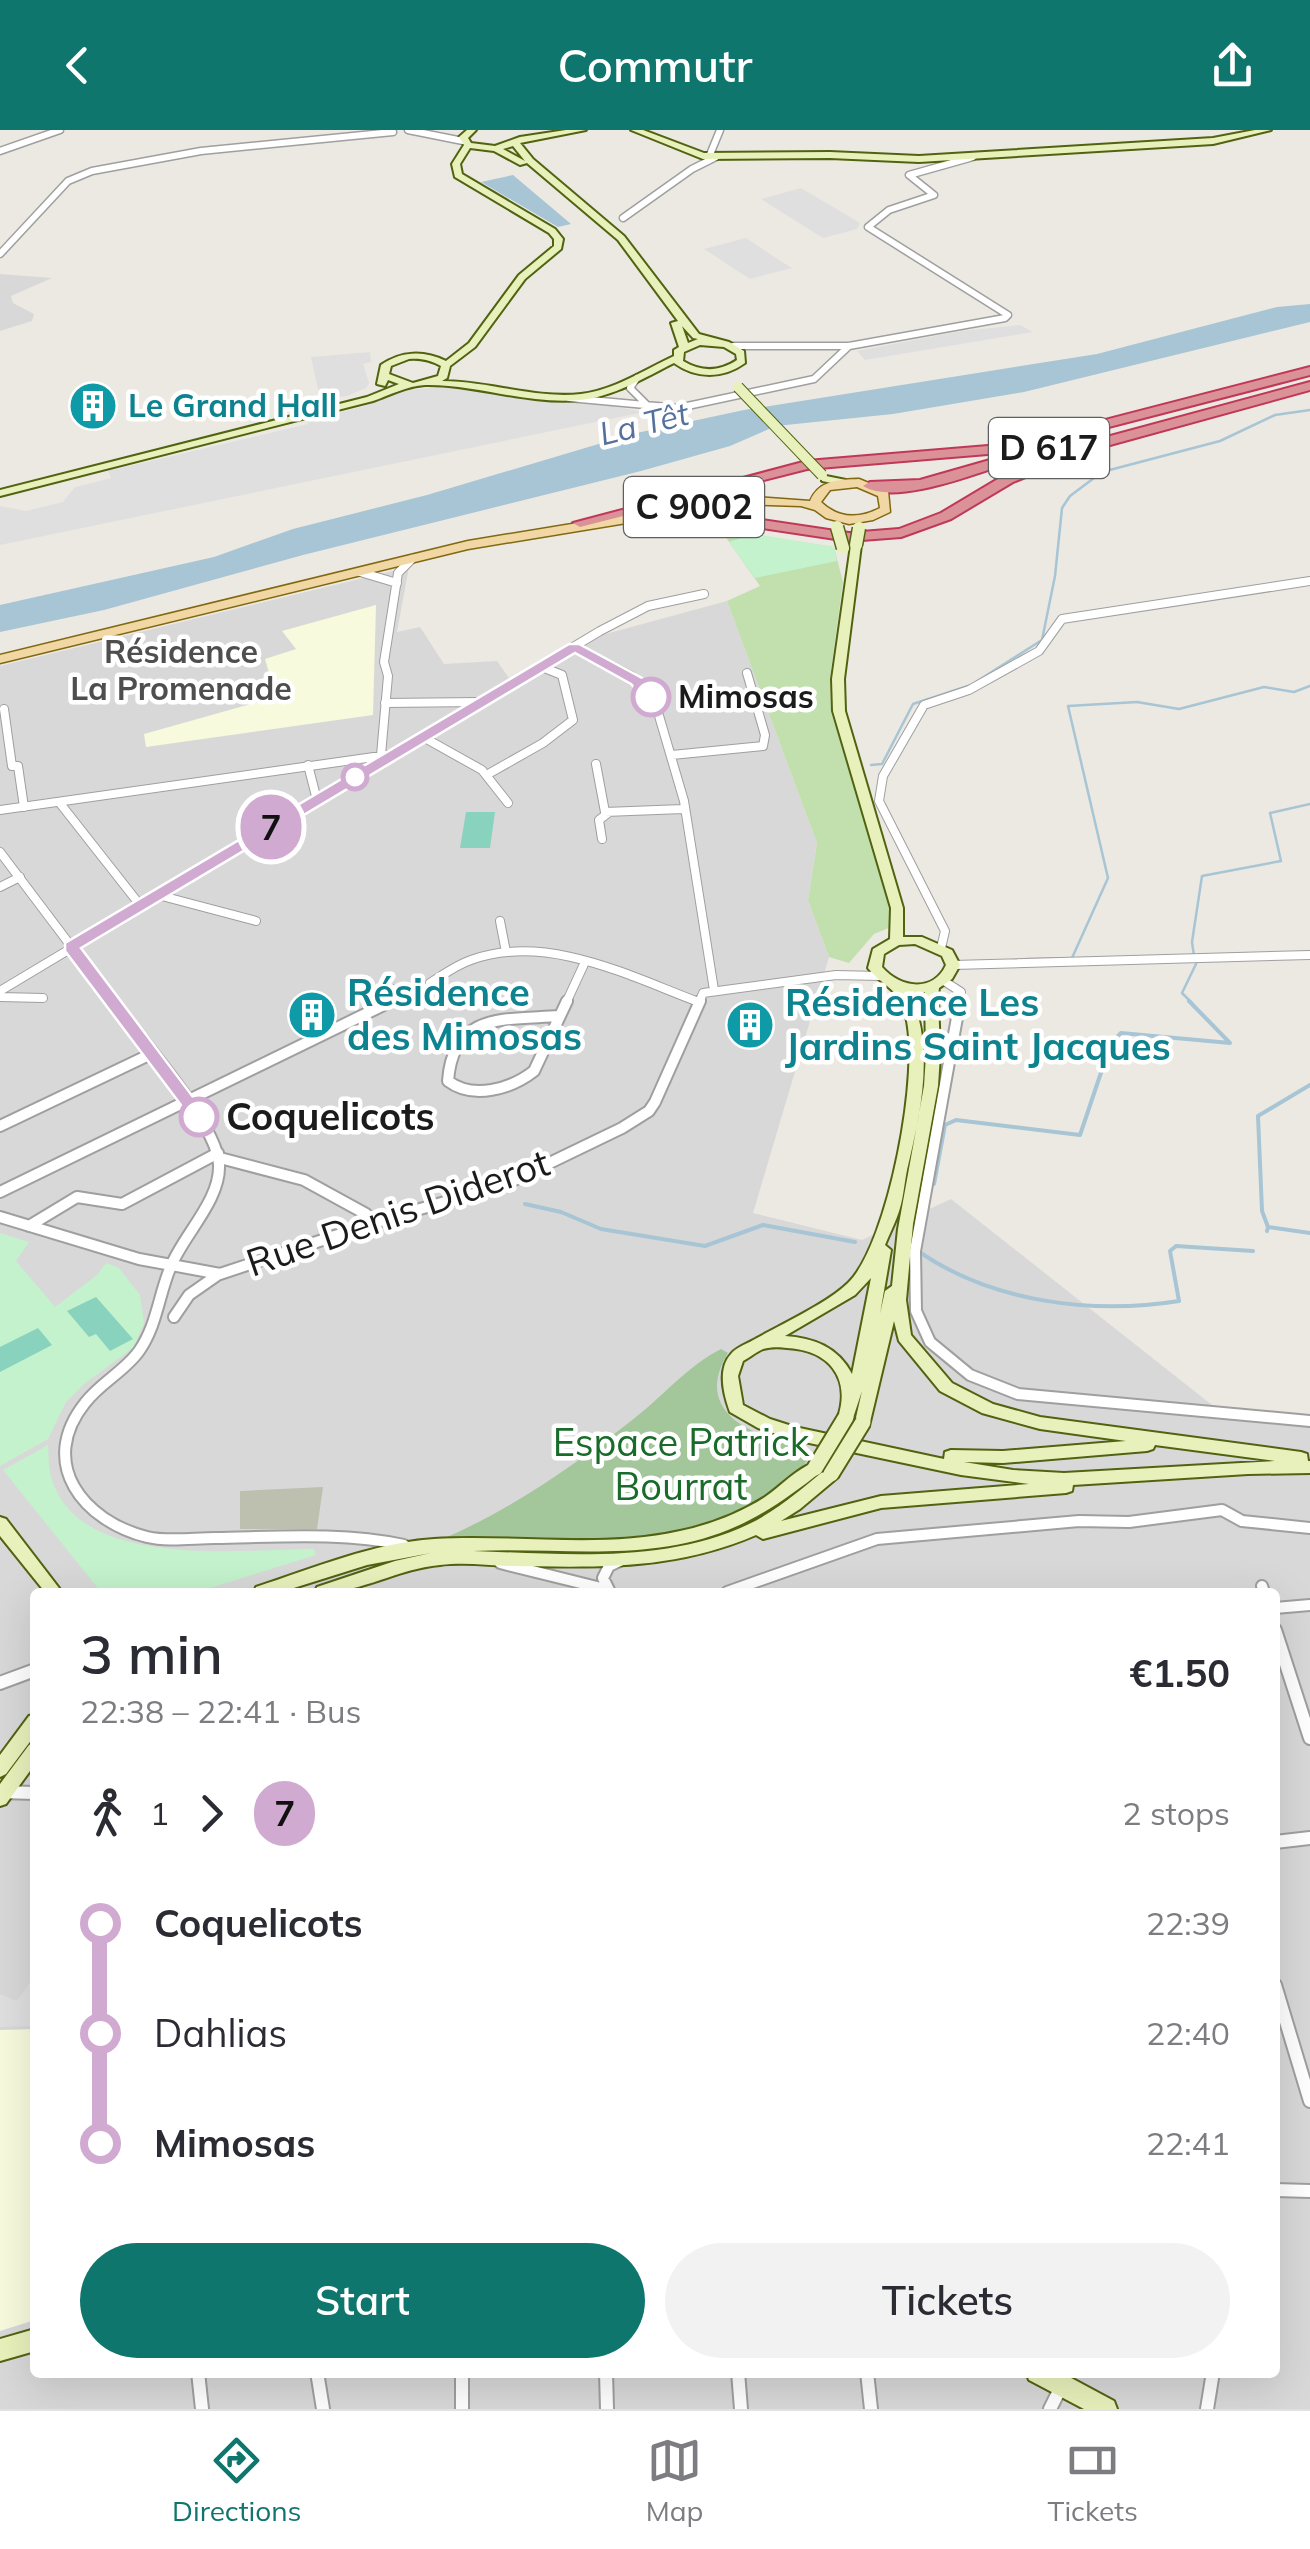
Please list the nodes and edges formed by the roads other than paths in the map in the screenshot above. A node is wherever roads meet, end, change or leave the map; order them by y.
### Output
1 (60, 130) edge
2 (408, 130) edge
3 (582, 130) edge
4 (636, 130) edge
5 (720, 130) edge
6 (1267, 130) edge
7 (393, 132) edge
8 (467, 135) edge
9 (517, 137) edge
10 (491, 149) junction
11 (0, 151) edge
12 (973, 157) junction
13 (707, 158) junction
14 (482, 188) junction
15 (622, 218) dead end
16 (0, 254) edge
17 (478, 336) junction
18 (718, 342) junction
19 (733, 346) junction
20 (778, 346) junction
21 (849, 346) junction
22 (684, 347) junction
23 (427, 356) junction
24 (743, 356) junction
25 (676, 358) junction
26 (447, 368) junction
27 (687, 369) junction
28 (1310, 370) edge
29 (642, 374) junction
30 (385, 376) junction
31 (733, 378) junction
32 (1310, 378) edge
33 (428, 384) junction
34 (406, 385) junction
35 (1310, 386) edge
36 (552, 397) junction
37 (568, 398) junction
38 (354, 402) junction
39 (662, 408) junction
40 (1094, 445) junction
41 (870, 486) junction
42 (0, 493) edge
43 (822, 493) junction
44 (888, 504) junction
45 (862, 523) junction
46 (576, 526) junction
47 (850, 546) junction
48 (417, 556) junction
49 (355, 571) junction
50 (1310, 581) edge
51 (396, 583) junction
52 (289, 586) junction
53 (704, 594) dead end
54 (574, 647) junction
55 (0, 660) edge
56 (542, 667) junction
57 (747, 673) dead end
58 (480, 702) junction
59 (385, 703) junction
60 (4, 709) dead end
61 (3, 727) edge
62 (423, 737) junction
63 (394, 754) junction
64 (381, 755) junction
65 (672, 755) junction
66 (596, 764) dead end
67 (308, 765) junction
68 (12, 766) junction
69 (0, 768) edge
70 (490, 773) junction
71 (317, 800) junction
72 (60, 802) junction
73 (508, 803) dead end
74 (24, 806) junction
75 (683, 809) junction
76 (0, 810) edge
77 (608, 813) junction
78 (602, 839) dead end
79 (0, 852) edge
80 (20, 876) junction
81 (0, 887) edge
82 (158, 895) junction
83 (140, 906) junction
84 (897, 908) junction
85 (256, 921) dead end
86 (500, 921) dead end
87 (896, 941) junction
88 (934, 944) junction
89 (71, 947) junction
90 (506, 952) junction
91 (1310, 955) edge
92 (875, 959) junction
93 (585, 962) junction
94 (953, 965) junction
95 (836, 975) junction
96 (880, 976) junction
97 (430, 984) dead end
98 (938, 984) junction
99 (901, 987) junction
100 (392, 988) dead end
101 (714, 990) junction
102 (0, 994) edge
103 (43, 998) dead end
104 (696, 1001) junction
105 (559, 1016) junction
106 (151, 1054) junction
107 (187, 1102) junction
108 (0, 1126) edge
109 (219, 1156) junction
110 (0, 1192) edge
111 (891, 1209) junction
112 (0, 1218) edge
113 (372, 1223) junction
114 (906, 1224) junction
115 (29, 1226) junction
116 (170, 1266) junction
117 (220, 1274) junction
118 (174, 1317) dead end
119 (753, 1345) junction
120 (855, 1420) junction
121 (1310, 1420) edge
122 (1196, 1444) junction
123 (885, 1452) junction
124 (1310, 1463) edge
125 (823, 1471) junction
126 (1158, 1473) junction
127 (0, 1524) edge
128 (1310, 1528) edge
129 (344, 1538) junction
130 (740, 1539) junction
131 (426, 1546) junction
132 (471, 1558) junction
133 (365, 1560) junction
134 (620, 1561) junction
135 (358, 1586) edge
136 (51, 1588) edge
137 (275, 1588) edge
138 (300, 1588) edge
139 (602, 1588) edge
140 (612, 1588) edge
141 (736, 1588) edge
142 (1310, 1605) edge
143 (1280, 1608) edge
144 (1280, 1646) edge
145 (30, 1672) edge
146 (0, 1683) edge
147 (1310, 1690) edge
148 (1294, 1692) junction
149 (30, 1727) edge
150 (1310, 1738) edge
151 (30, 1756) edge
152 (0, 1769) edge
153 (30, 1793) edge
154 (1, 1794) edge
155 (1310, 1838) edge
156 (1280, 1841) edge
157 (1280, 2001) edge
158 (1310, 2101) edge
159 (1280, 2190) edge
160 (1310, 2191) edge
161 (30, 2341) edge
162 (0, 2350) edge
163 (199, 2378) edge
164 (317, 2378) edge
165 (462, 2378) edge
166 (606, 2378) edge
167 (738, 2378) edge
168 (868, 2378) edge
169 (1047, 2378) edge
170 (1211, 2378) edge
171 (1061, 2386) junction
172 (202, 2409) edge
173 (323, 2409) edge
174 (462, 2409) edge
175 (607, 2409) edge
176 (741, 2409) edge
177 (871, 2409) edge
178 (1050, 2409) edge
179 (1106, 2409) edge
180 (1206, 2409) edge

1 - 11 street
2 - 8 street
3 - 9 main road
4 - 13 main road
5 - 13 street
6 - 12 main road
7 - 16 street
8 - 10 main road
8 - 14 main road
9 - 10 main road
9 - 18 main road
10 - 14 main road
10 - 22 main road
12 - 13 main road
12 - 21 street
13 - 15 street
14 - 17 main road
17 - 23 main road
17 - 26 main road
18 - 19 main road
18 - 22 main road
19 - 20 street
19 - 24 main road
20 - 21 street
20 - 24 street
21 - 39 street
22 - 25 main road
23 - 26 main road
23 - 30 main road
24 - 31 main road
25 - 27 main road
25 - 29 main road
26 - 33 main road
26 - 36 main road
27 - 29 main road
27 - 31 main road
28 - 46 highway
29 - 37 main road
29 - 39 street
30 - 34 main road
30 - 38 main road
31 - 43 main road, bridge
32 - 41 highway, D 617
33 - 34 main road
33 - 36 main road
34 - 38 main road
35 - 40 highway, D 617
36 - 37 main road
37 - 39 street
38 - 42 main road
40 - 44 highway, D 617
40 - 46 highway
41 - 43 main road
41 - 44 main road
43 - 45 main road
43 - 46 main road, C 9002
43 - 47 main road, bridge
44 - 45 main road
45 - 47 main road, bridge
46 - 48 main road, C 9002
46 - 52 main road, C 9002
47 - 84 main road
48 - 49 main road, C 9002
48 - 51 street
49 - 51 street
49 - 52 main road, C 9002
50 - 88 street
51 - 59 street
52 - 55 main road, C 9002
53 - 54 street
54 - 56 street
54 - 65 street
56 - 58 street
56 - 70 street
57 - 65 street
58 - 59 street
58 - 62 street
59 - 64 street
60 - 61 street
61 - 68 street
62 - 63 street
62 - 70 street
63 - 64 street
63 - 71 street
64 - 67 street
65 - 75 street
66 - 77 street
67 - 71 street
67 - 72 street
68 - 69 street
68 - 74 street
70 - 73 street
71 - 82 street
72 - 74 street
72 - 83 street
74 - 76 street
75 - 77 street
75 - 101 street
77 - 78 street
79 - 80 street
80 - 81 street
80 - 89 street
82 - 83 street
82 - 85 street
83 - 89 street
84 - 87 main road
84 - 88 main road
86 - 90 street
87 - 88 main road
87 - 92 main road
88 - 94 main road
89 - 102 street
89 - 106 street
90 - 93 street
90 - 97 street
91 - 94 street
92 - 95 street
92 - 96 main road
93 - 104 street
93 - 105 street
94 - 98 main road
95 - 96 street
95 - 101 street
96 - 99 main road
98 - 99 main road
98 - 114 main road
98 - 121 street
99 - 111 main road
100 - 107 street
101 - 104 street
102 - 103 street
104 - 113 street, Rue Denis Diderot
105 - 105 street
106 - 107 street
106 - 108 street
107 - 109 street
107 - 110 street
109 - 113 street
109 - 115 street
109 - 116 street
111 - 119 main road
111 - 120 main road
112 - 115 street, Rue Denis Diderot
113 - 117 street, Rue Denis Diderot
114 - 120 main road
114 - 122 main road
115 - 116 street, Rue Denis Diderot
116 - 117 street, Rue Denis Diderot
116 - 129 street
117 - 118 street
119 - 120 main road
119 - 123 main road
120 - 125 main road, bridge
122 - 123 main road
122 - 124 main road
123 - 126 main road
124 - 126 main road
125 - 130 main road
125 - 131 main road
126 - 130 main road
127 - 136 main road
128 - 141 street
129 - 131 street
129 - 133 street
130 - 134 main road
131 - 133 main road
131 - 138 main road
132 - 134 main road
132 - 135 main road
132 - 139 street
133 - 137 main road
134 - 140 street
142 - 143 street
144 - 148 street
145 - 146 street
147 - 148 street
148 - 150 street
149 - 152 main road
151 - 154 main road
153 - 154 street
155 - 156 street
157 - 158 street
159 - 160 street
161 - 162 main road
163 - 172 street
164 - 173 street
165 - 174 street
166 - 175 street
167 - 176 street
168 - 177 street
169 - 171 main road
170 - 180 street
171 - 178 street
171 - 179 main road

